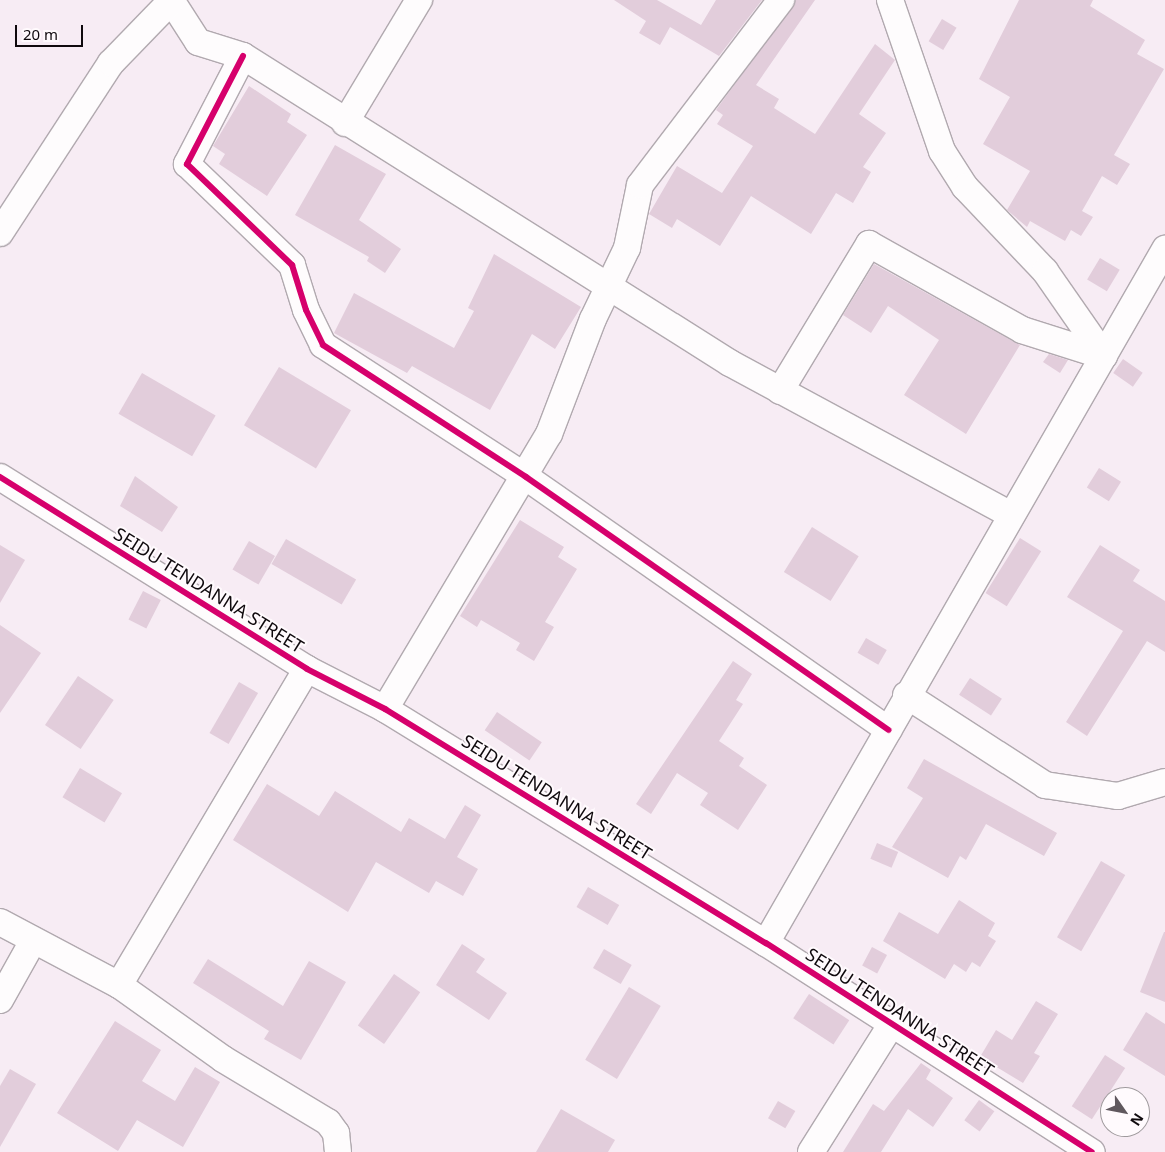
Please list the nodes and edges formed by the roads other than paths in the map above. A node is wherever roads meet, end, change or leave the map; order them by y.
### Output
1 (419, 0) edge
2 (781, 0) edge
3 (890, 0) edge
4 (171, 1) edge
5 (243, 56) junction
6 (345, 123) junction
7 (0, 233) edge
8 (1165, 249) edge
9 (610, 284) junction
10 (1104, 356) junction
11 (780, 391) junction
12 (0, 477) edge
13 (526, 477) junction
14 (1011, 515) junction
15 (307, 669) junction
16 (906, 695) junction
17 (385, 709) junction
18 (888, 730) junction
19 (1165, 782) edge
20 (0, 922) edge
21 (33, 941) junction
22 (766, 943) junction
23 (119, 985) junction
24 (0, 1000) edge
25 (891, 1025) junction
26 (338, 1152) edge
27 (811, 1152) edge
28 (1092, 1152) edge

1 - 6 street
2 - 9 street
3 - 10 street
4 - 5 street
4 - 7 street
5 - 6 street
5 - 13 street
6 - 9 street
8 - 10 street
9 - 11 street
9 - 13 street
10 - 11 street
10 - 14 street
11 - 14 street
12 - 15 street, SEIDU TENDANNA STREET
13 - 17 street
13 - 18 street
14 - 16 street
15 - 17 street, SEIDU TENDANNA STREET
15 - 23 street
16 - 18 street
16 - 19 street
17 - 22 street, SEIDU TENDANNA STREET
18 - 22 street
20 - 21 street
21 - 23 street
21 - 24 street
22 - 25 street, SEIDU TENDANNA STREET
23 - 26 street
25 - 27 street
25 - 28 street, SEIDU TENDANNA STREET

